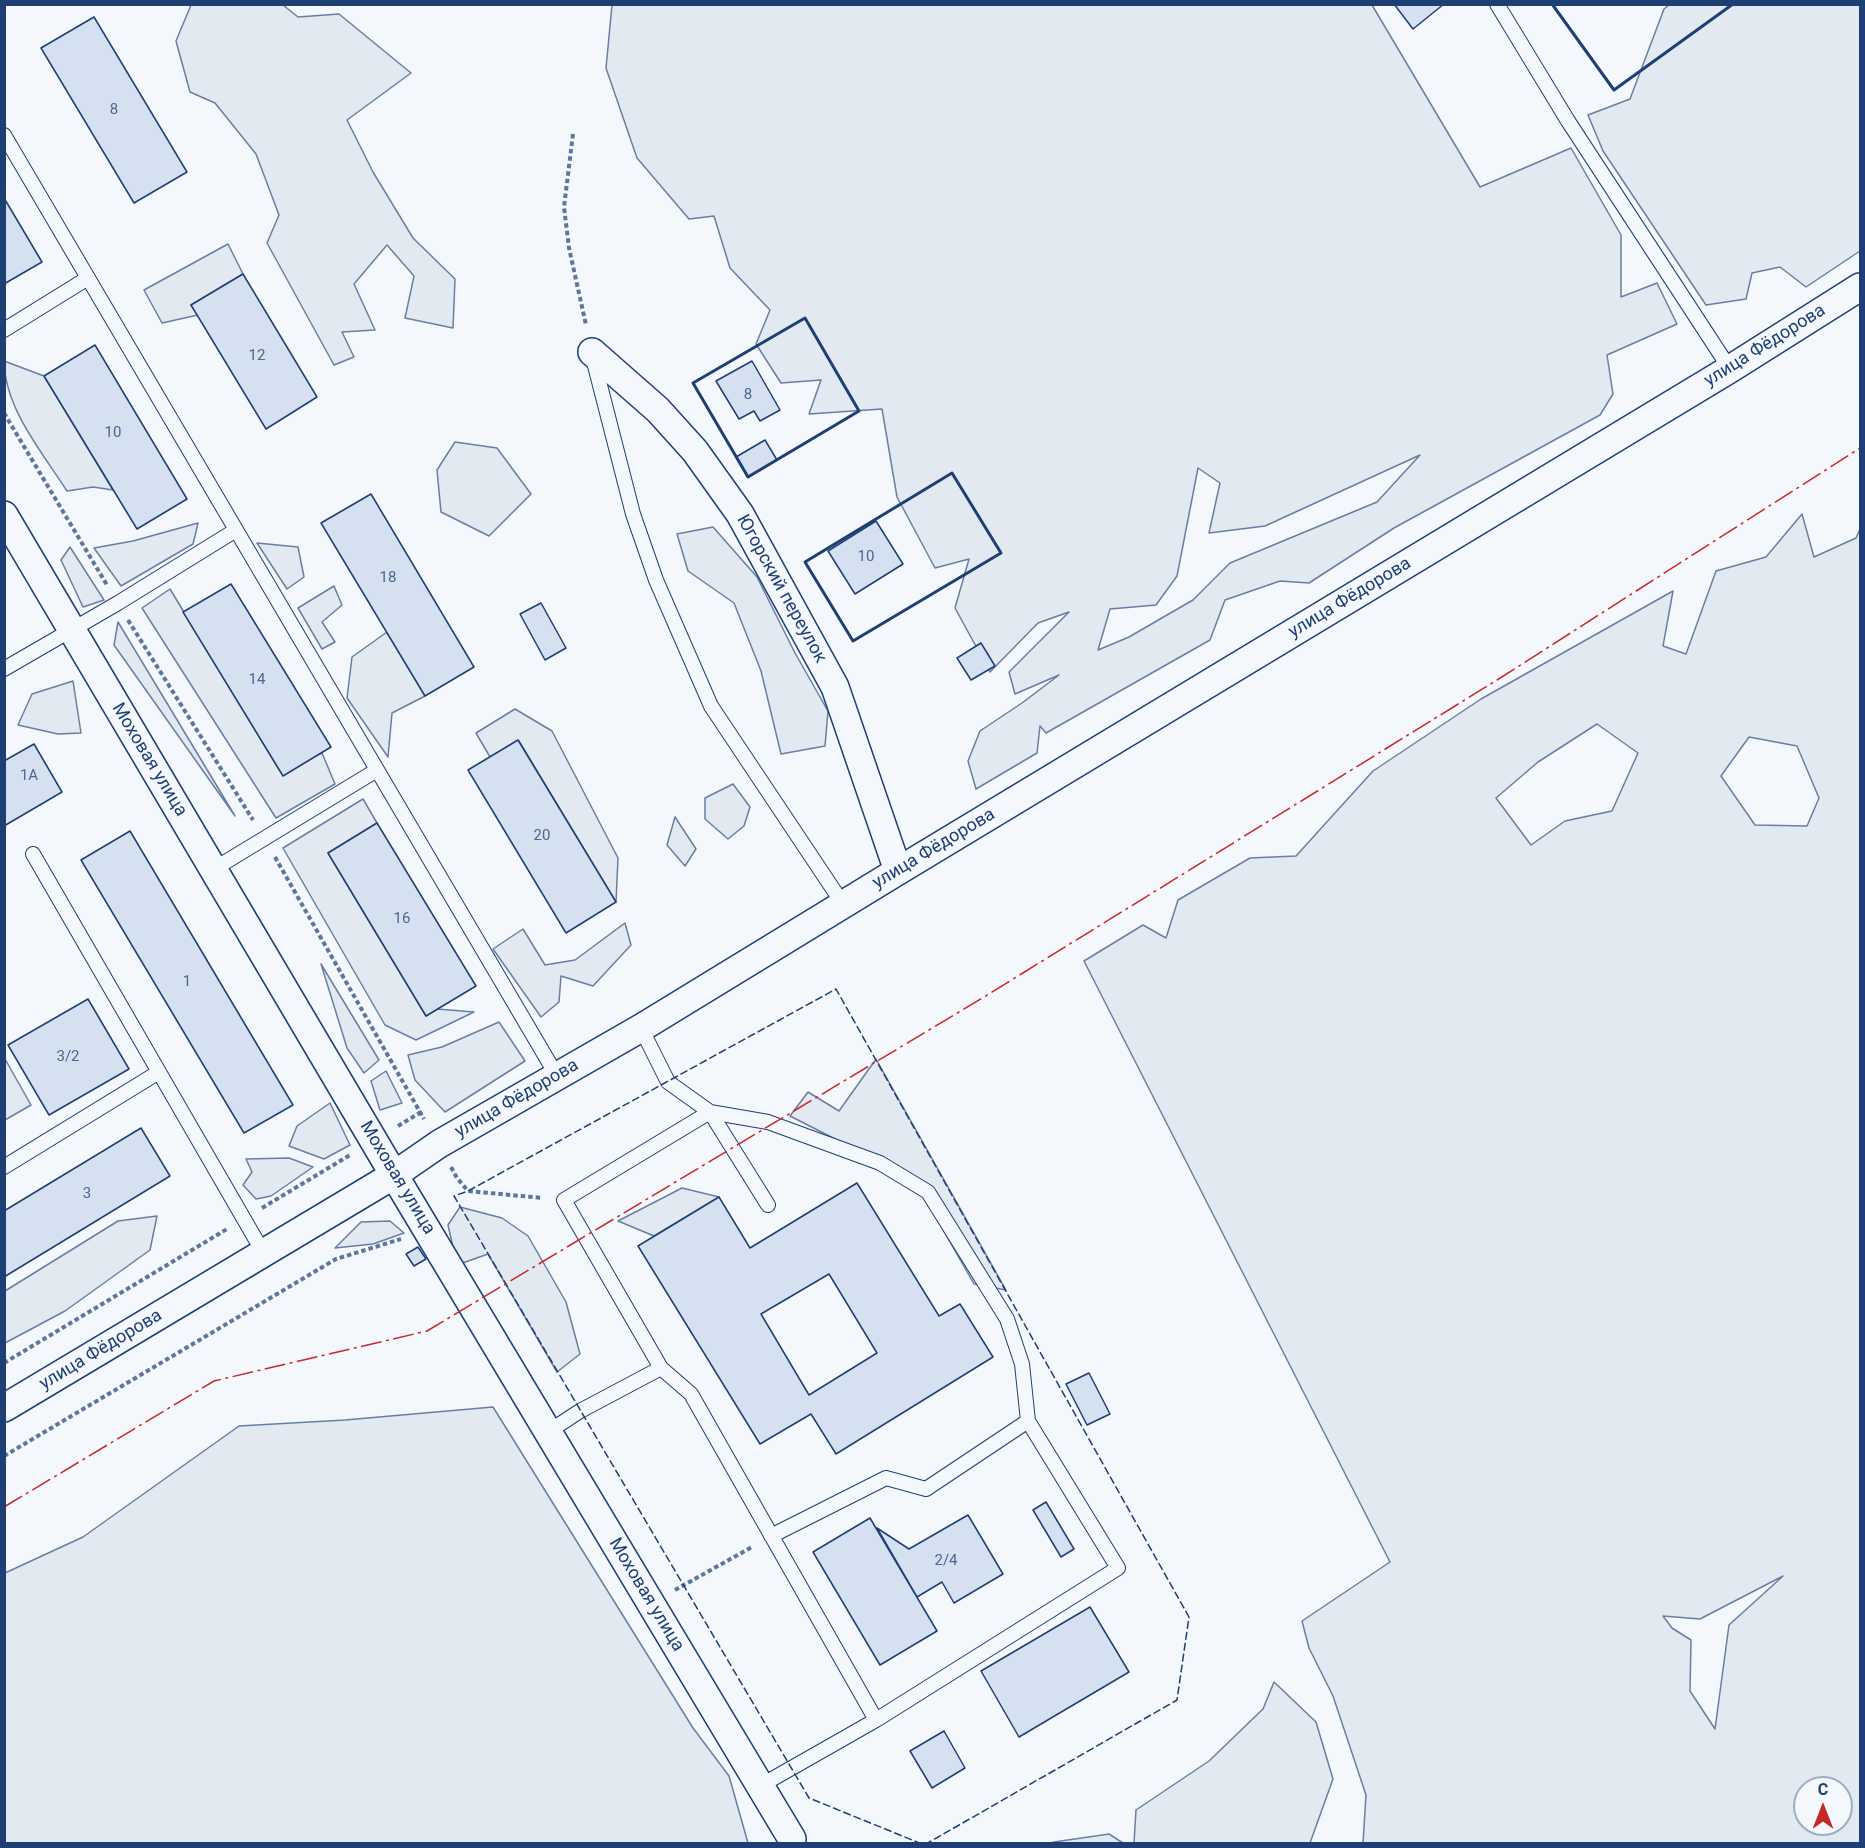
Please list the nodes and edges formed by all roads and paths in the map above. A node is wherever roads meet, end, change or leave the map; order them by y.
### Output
1 (1497, 4) edge
2 (573, 134) dead end
3 (4, 135) edge
4 (88, 278) junction
5 (1860, 287) edge
6 (4, 330) edge
7 (592, 352) junction
8 (1730, 369) junction
9 (4, 515) edge
10 (236, 530) junction
11 (72, 630) junction
12 (4, 669) edge
13 (377, 770) junction
14 (33, 854) dead end
15 (214, 869) junction
16 (898, 871) junction
17 (843, 904) junction
18 (641, 1028) junction
19 (159, 1072) junction
20 (557, 1076) junction
21 (421, 1112) dead end
22 (710, 1112) junction
23 (374, 1140) junction
24 (4, 1167) edge
25 (394, 1175) junction
26 (768, 1204) dead end
27 (244, 1219) junction
28 (428, 1231) junction
29 (263, 1252) junction
30 (4, 1363) edge
31 (661, 1368) junction
32 (4, 1408) edge
33 (1028, 1421) junction
34 (548, 1432) junction
35 (4, 1456) edge
36 (771, 1536) junction
37 (652, 1606) junction
38 (876, 1720) junction
39 (760, 1786) junction
40 (792, 1839) dead end

1 - 8 lane
2 - 7 path
3 - 4 lane
4 - 6 lane
4 - 10 lane
5 - 8 street, улица Фёдорова
7 - 16 street, Югорский переулок
7 - 17 lane
8 - 16 street, улица Фёдорова
9 - 11 street, Моховая улица
10 - 11 lane
10 - 13 lane
11 - 12 lane
11 - 15 street, Моховая улица
13 - 15 lane
13 - 20 lane
14 - 19 lane
15 - 23 street, Моховая улица
16 - 17 street, улица Фёдорова
17 - 18 street, улица Фёдорова
18 - 20 street, улица Фёдорова
18 - 22 lane
19 - 24 lane
19 - 27 lane
20 - 25 street, улица Фёдорова
21 - 23 path
22 - 26 lane
22 - 31 lane
22 - 33 lane
23 - 25 street, Моховая улица
23 - 27 path
25 - 28 street, Моховая улица
25 - 29 street, улица Фёдорова
27 - 29 lane
27 - 30 path
28 - 34 street, Моховая улица
28 - 35 path
29 - 32 street, улица Фёдорова
31 - 34 lane
31 - 36 lane
33 - 36 lane
33 - 38 lane
34 - 37 street, Моховая улица
36 - 37 path
36 - 38 lane
37 - 39 street, Моховая улица
38 - 39 lane
39 - 40 street, Моховая улица

